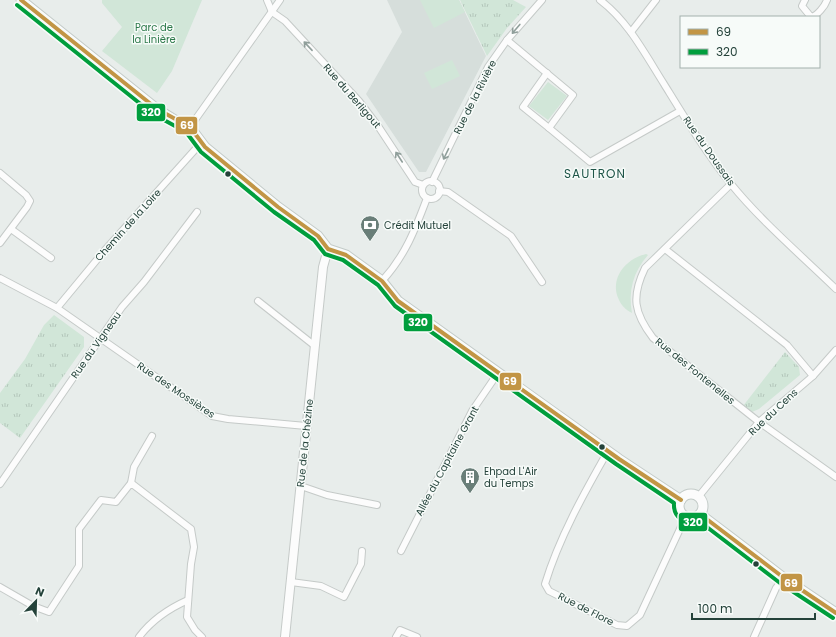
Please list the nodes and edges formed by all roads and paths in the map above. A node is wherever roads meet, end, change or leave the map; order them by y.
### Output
1 (21, 0) edge
2 (267, 0) edge
3 (280, 0) edge
4 (542, 0) edge
5 (600, 0) edge
6 (656, 0) edge
7 (805, 0) edge
8 (827, 0) edge
9 (272, 12) junction
10 (810, 16) edge
11 (814, 16) edge
12 (630, 32) junction
13 (507, 40) junction
14 (547, 73) junction
15 (680, 111) junction
16 (190, 127) junction
17 (548, 128) junction
18 (201, 143) junction
19 (0, 173) edge
20 (432, 182) junction
21 (731, 184) junction
22 (424, 185) junction
23 (439, 191) junction
24 (427, 198) junction
25 (197, 212) dead end
26 (11, 229) junction
27 (0, 243) edge
28 (328, 249) junction
29 (665, 249) junction
30 (51, 258) dead end
31 (0, 278) edge
32 (382, 281) junction
33 (542, 282) dead end
34 (836, 289) edge
35 (258, 301) dead end
36 (57, 308) junction
37 (100, 338) junction
38 (315, 346) junction
39 (836, 350) edge
40 (498, 373) junction
41 (813, 376) junction
42 (759, 422) junction
43 (306, 426) junction
44 (152, 436) dead end
45 (608, 451) junction
46 (836, 477) edge
47 (131, 483) junction
48 (0, 484) edge
49 (301, 486) junction
50 (698, 496) junction
51 (681, 500) junction
52 (377, 505) dead end
53 (700, 514) junction
54 (686, 516) junction
55 (362, 551) dead end
56 (401, 551) dead end
57 (784, 578) junction
58 (291, 582) junction
59 (0, 586) edge
60 (188, 600) junction
61 (836, 613) edge
62 (139, 637) edge
63 (202, 637) edge
64 (285, 637) edge
65 (396, 637) edge
66 (417, 637) edge
67 (754, 637) edge

1 - 16 main road
2 - 9 street
3 - 9 street
4 -> 13 street, Rue de la Rivière
5 - 12 street, Rue du Doussais
6 - 12 street
7 - 10 street
8 - 11 street
9 - 16 street
22 -> 9 street, Rue du Berligout
12 - 15 street, Rue du Doussais
13 - 14 street
13 -> 20 street, Rue de la Rivière
14 - 17 street
14 - 17 street
15 - 17 street
15 - 21 street, Rue du Doussais
16 - 18 main road
18 - 28 main road
18 - 36 street, Chemin de la Loire
19 - 26 street
20 - 22 street
20 - 23 street
21 - 29 street, Rue des Fontenelles
21 - 34 street, Rue du Doussais
22 - 24 street
23 - 24 street
23 - 33 street
24 - 32 street
25 - 37 street, Rue du Vigneau
26 - 27 street
26 - 30 street
28 - 32 main road
28 - 38 street, Rue de la Chézine
29 - 41 street
29 - 42 street, Rue des Fontenelles
31 - 36 street, Rue des Mossières
32 - 40 main road
35 - 38 street
36 - 37 street, Rue des Mossières
37 - 43 street, Rue des Mossières
37 - 48 street, Rue du Vigneau
38 - 43 street, Rue de la Chézine
39 - 41 street, Rue du Cens
40 - 45 main road
40 - 56 street, Allée du Capitaine Grant
41 - 42 street, Rue du Cens
42 - 46 street, Rue des Fontenelles
42 - 50 street, Rue du Cens
43 - 49 street, Rue de la Chézine
44 - 47 street
45 - 51 main road
45 - 54 street, Rue de Flore
47 - 59 street
47 - 60 street
49 - 52 street
49 - 58 street, Rue de la Chézine
50 - 51 main road
50 - 53 main road
51 - 54 main road
53 - 54 main road
53 - 57 main road
55 - 58 street
57 - 61 main road
57 - 67 street
58 - 64 street, Rue de la Chézine
60 - 62 street
60 - 63 street
65 - 66 street

